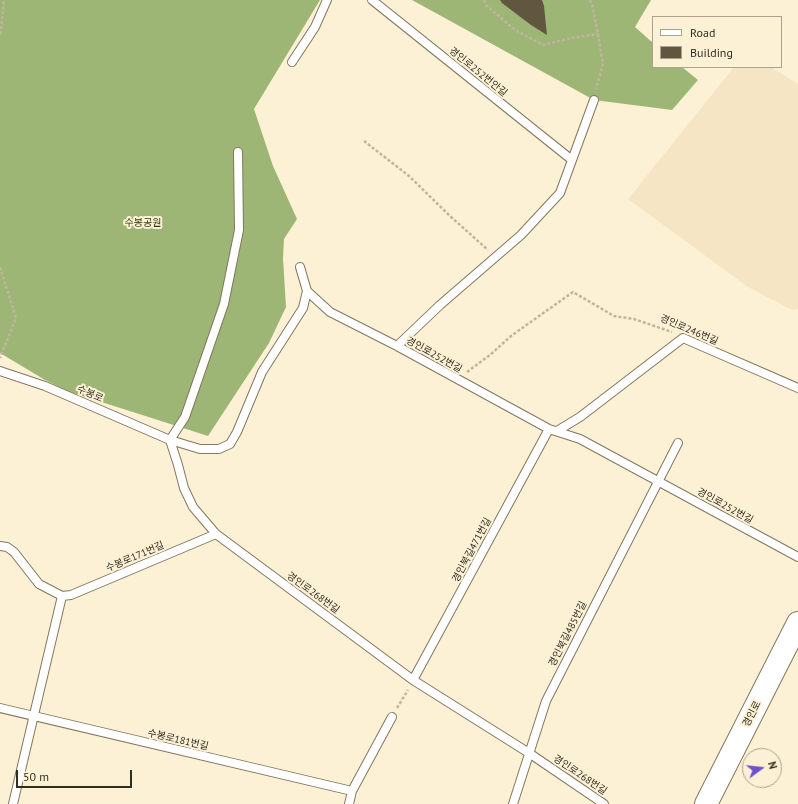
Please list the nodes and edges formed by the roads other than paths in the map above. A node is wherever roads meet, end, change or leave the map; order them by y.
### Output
1 (327, 0) edge
2 (372, 0) edge
3 (292, 62) dead end
4 (594, 100) road end
5 (238, 152) dead end
6 (572, 160) junction
7 (300, 267) dead end
8 (307, 291) junction
9 (397, 346) junction
10 (0, 371) edge
11 (798, 388) edge
12 (553, 430) junction
13 (170, 440) junction
14 (678, 443) dead end
15 (658, 481) junction
16 (216, 534) junction
17 (0, 546) edge
18 (798, 557) edge
19 (62, 596) junction
20 (798, 623) edge
21 (413, 680) junction
22 (0, 708) edge
23 (34, 716) junction
24 (392, 717) road end
25 (529, 753) junction
26 (352, 791) junction
27 (13, 804) edge
28 (349, 804) edge
29 (513, 804) edge
30 (604, 804) edge
31 (706, 804) edge

1 - 3 lane
2 - 6 lane, 경인로252번안길
4 - 6 lane
5 - 13 lane
6 - 9 lane
7 - 8 lane
8 - 9 lane, 경인로252번길
8 - 13 lane
9 - 12 lane, 경인로252번길
10 - 13 lane, 수봉로
11 - 12 lane, 경인로246번길
12 - 15 lane, 경인로252번길
12 - 21 lane, 경인북길471번길
13 - 16 lane, 경인로268번길
14 - 15 lane, 경인북길485번길
15 - 18 lane, 경인로252번길
15 - 25 lane, 경인북길485번길
16 - 19 lane, 수봉로171번길
16 - 21 lane, 경인로268번길
17 - 19 lane
19 - 23 lane
20 - 31 main road, 경인로
21 - 25 lane, 경인로268번길
22 - 23 lane, 수봉로181번길
23 - 26 lane, 수봉로181번길
23 - 27 lane
24 - 26 lane
25 - 29 lane, 경인북길485번길
25 - 30 lane, 경인로268번길
26 - 28 lane

